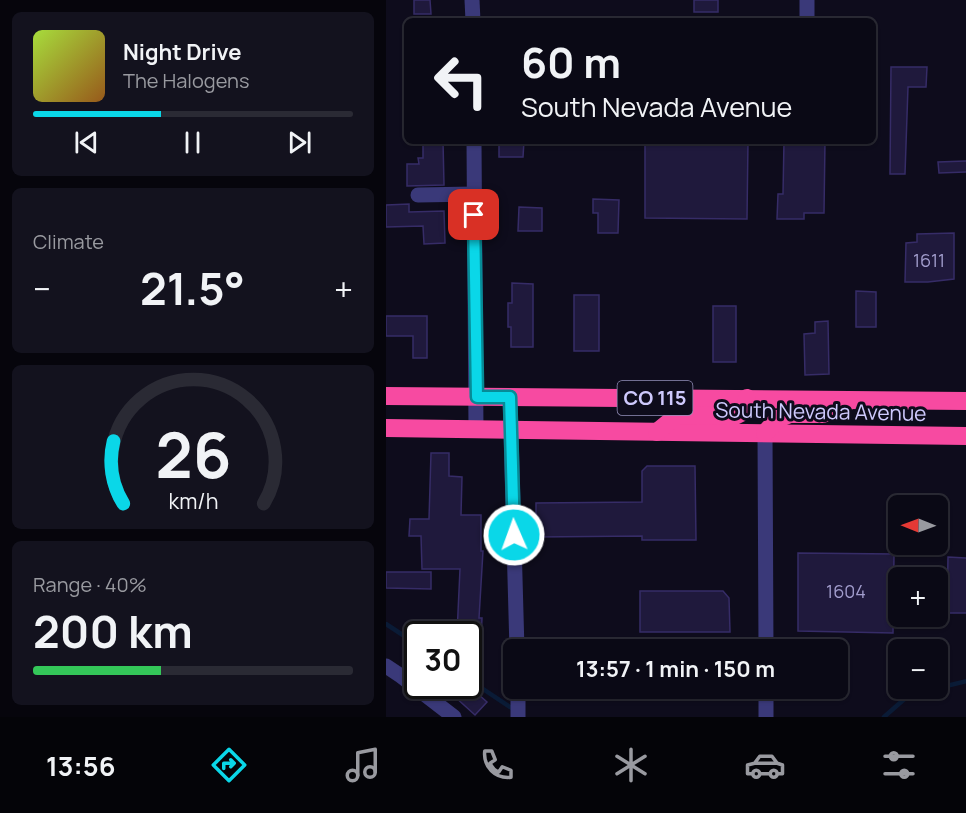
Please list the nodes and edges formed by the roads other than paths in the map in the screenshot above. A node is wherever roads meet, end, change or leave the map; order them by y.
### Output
1 (472, 0) edge
2 (807, 0) edge
3 (473, 18) edge
4 (807, 18) dead end
5 (474, 144) edge
6 (474, 194) junction
7 (418, 195) dead end
8 (386, 396) edge
9 (477, 397) junction
10 (510, 397) junction
11 (747, 398) junction
12 (852, 399) junction
13 (966, 401) edge
14 (386, 428) edge
15 (476, 430) junction
16 (510, 430) junction
17 (657, 432) junction
18 (765, 433) junction
19 (966, 436) edge
20 (517, 639) edge
21 (766, 639) edge
22 (386, 666) edge
23 (518, 699) edge
24 (766, 699) edge
25 (454, 717) edge
26 (518, 717) edge
27 (766, 717) edge

1 - 3 street
2 - 4 street
5 - 6 street
6 - 7 street
6 - 9 street
8 - 9 highway, South Nevada Avenue / CO 115
9 - 10 highway, South Nevada Avenue / CO 115
9 - 15 street
10 - 11 highway, South Nevada Avenue / CO 115
10 - 16 street
11 - 12 highway, South Nevada Avenue / CO 115
11 - 17 highway
12 - 13 highway, South Nevada Avenue / CO 115
12 - 18 highway
14 - 15 highway, South Nevada Avenue / CO 115
15 - 16 highway, South Nevada Avenue / CO 115
16 - 17 highway, South Nevada Avenue / CO 115
16 - 20 street
17 - 18 highway, South Nevada Avenue / CO 115
18 - 19 highway, South Nevada Avenue / CO 115
18 - 21 street
22 - 25 street
23 - 26 street
24 - 27 street

